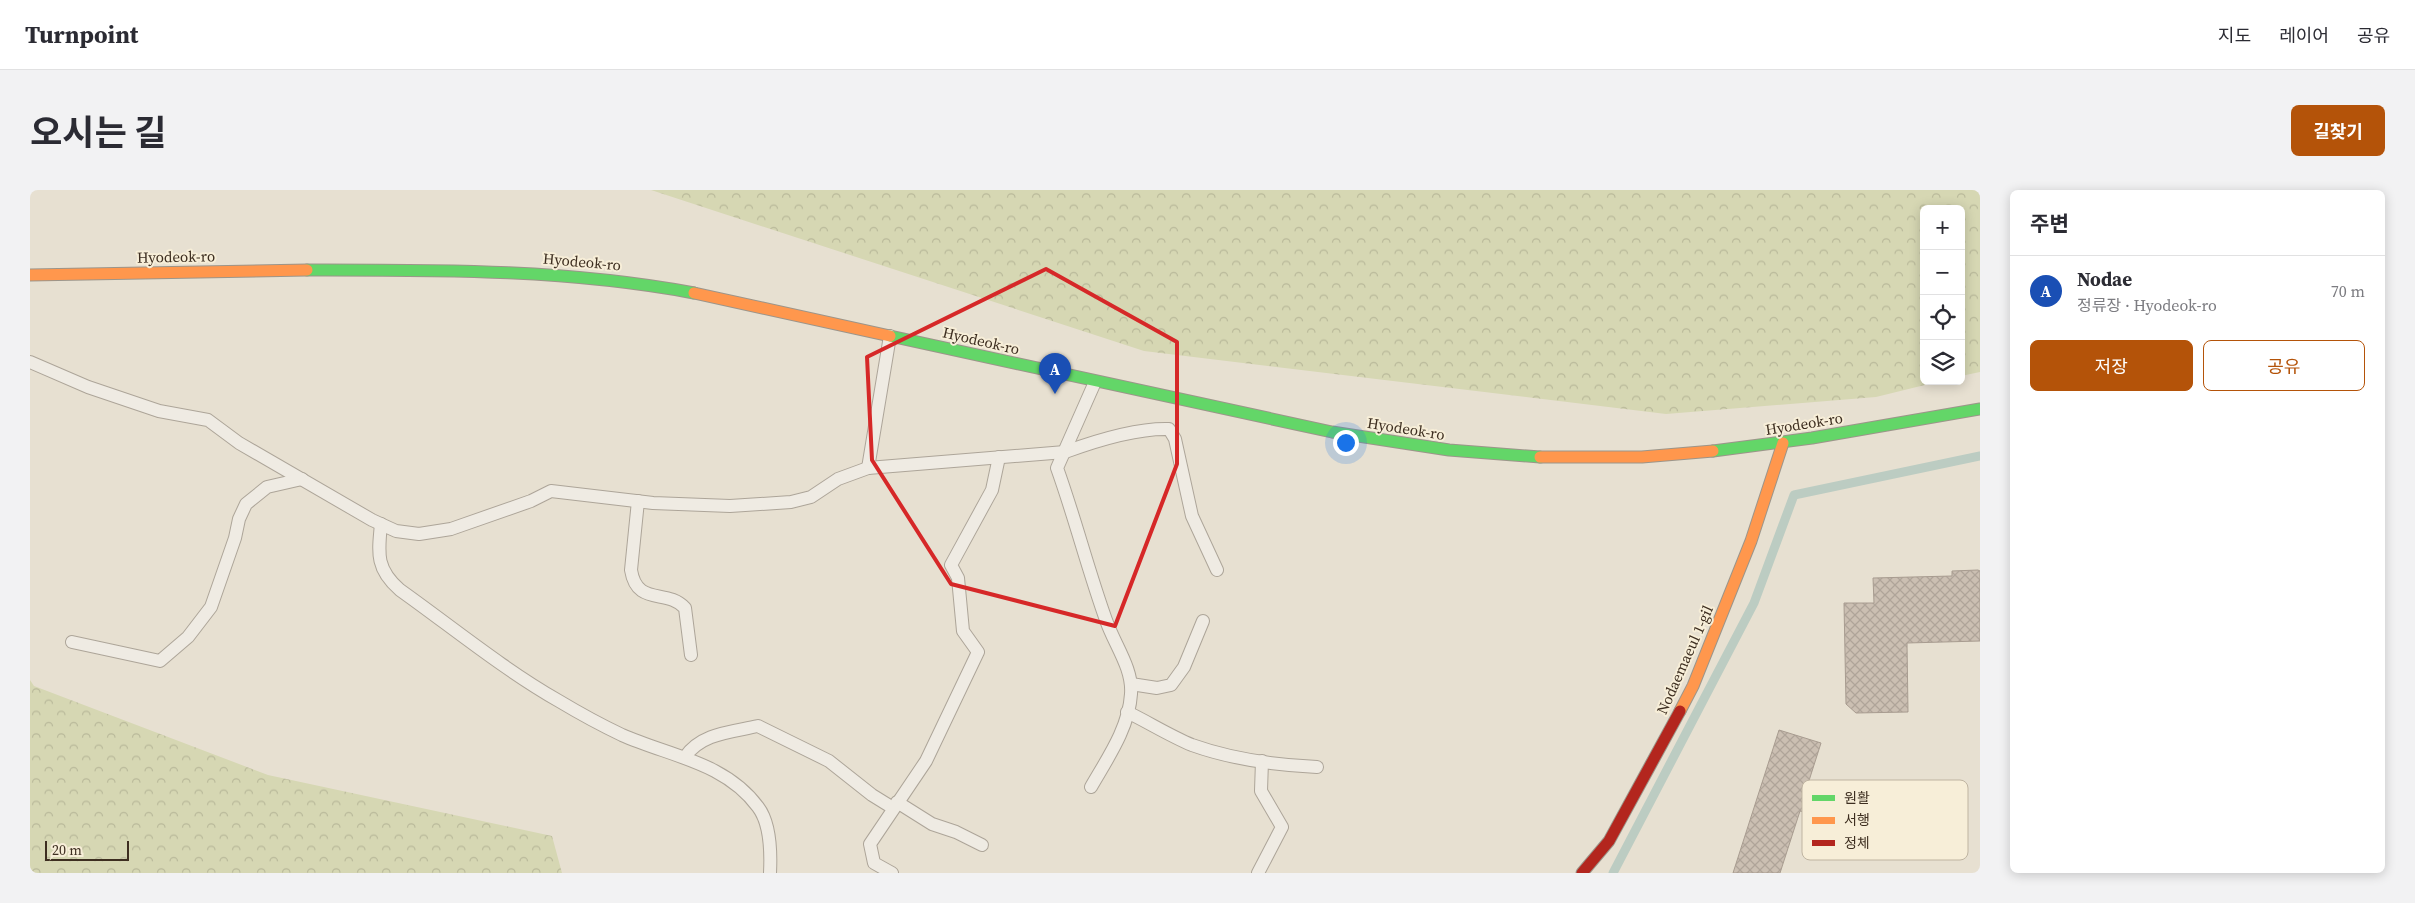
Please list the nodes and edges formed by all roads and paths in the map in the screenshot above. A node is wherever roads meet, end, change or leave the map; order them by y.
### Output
1 (30, 275) edge
2 (890, 336) junction
3 (30, 362) edge
4 (1095, 382) junction
5 (1980, 409) edge
6 (1783, 443) junction
7 (1065, 452) junction
8 (999, 457) junction
9 (868, 468) junction
10 (302, 479) junction
11 (638, 501) junction
12 (381, 524) junction
13 (1217, 570) dead end
14 (1203, 621) dead end
15 (72, 642) dead end
16 (692, 655) dead end
17 (1131, 684) junction
18 (1127, 712) junction
19 (685, 757) junction
20 (1262, 761) junction
21 (1317, 767) dead end
22 (1091, 787) dead end
23 (895, 805) junction
24 (982, 845) dead end
25 (770, 873) edge
26 (892, 873) edge
27 (1258, 873) edge
28 (1582, 873) edge

1 - 2 main road, Hyodeok-ro
2 - 4 main road, Hyodeok-ro
2 - 9 lane
3 - 10 lane
4 - 6 main road, Hyodeok-ro
4 - 7 lane
5 - 6 main road, Hyodeok-ro
6 - 28 main road, Nodaemaeul 1-gil
7 - 8 lane
7 - 13 lane
7 - 17 lane
8 - 9 lane
8 - 23 lane
9 - 11 lane
10 - 12 lane
10 - 15 lane
11 - 12 lane
11 - 16 lane
12 - 19 lane
14 - 17 lane
17 - 18 lane
18 - 20 lane
18 - 22 lane
19 - 23 lane
19 - 25 lane
20 - 21 lane
20 - 27 lane
23 - 24 lane
23 - 26 lane

